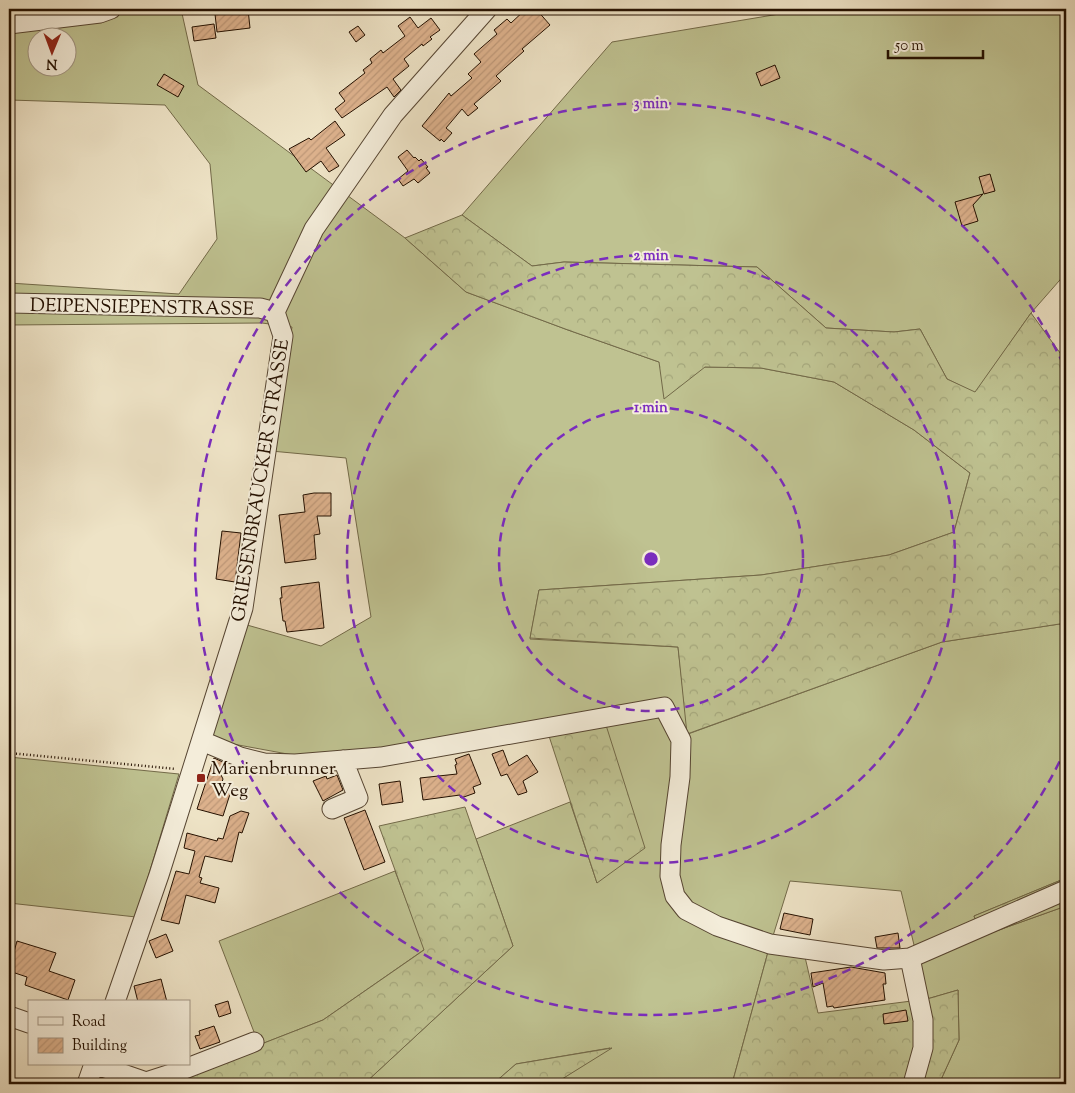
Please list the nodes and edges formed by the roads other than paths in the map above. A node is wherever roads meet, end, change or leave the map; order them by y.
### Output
1 (111, 9) edge
2 (487, 9) edge
3 (9, 24) edge
4 (9, 303) edge
5 (275, 312) junction
6 (202, 741) junction
7 (343, 760) junction
8 (332, 809) dead end
9 (1066, 890) edge
10 (910, 958) junction
11 (116, 1000) edge
12 (9, 1016) edge
13 (28, 1023) edge
14 (254, 1042) dead end
15 (93, 1066) edge
16 (100, 1066) edge
17 (87, 1084) edge
18 (913, 1084) edge

1 - 3 street
2 - 5 street, GRIESENBRAUCKER STRASSE
4 - 5 street, DEIPENSIEPENSTRASSE
5 - 6 street, GRIESENBRAUCKER STRASSE
6 - 7 street
6 - 11 street, GRIESENBRAUCKER STRASSE
7 - 8 street
7 - 10 street
9 - 10 street
10 - 18 street
12 - 13 street
14 - 16 street
15 - 17 street

